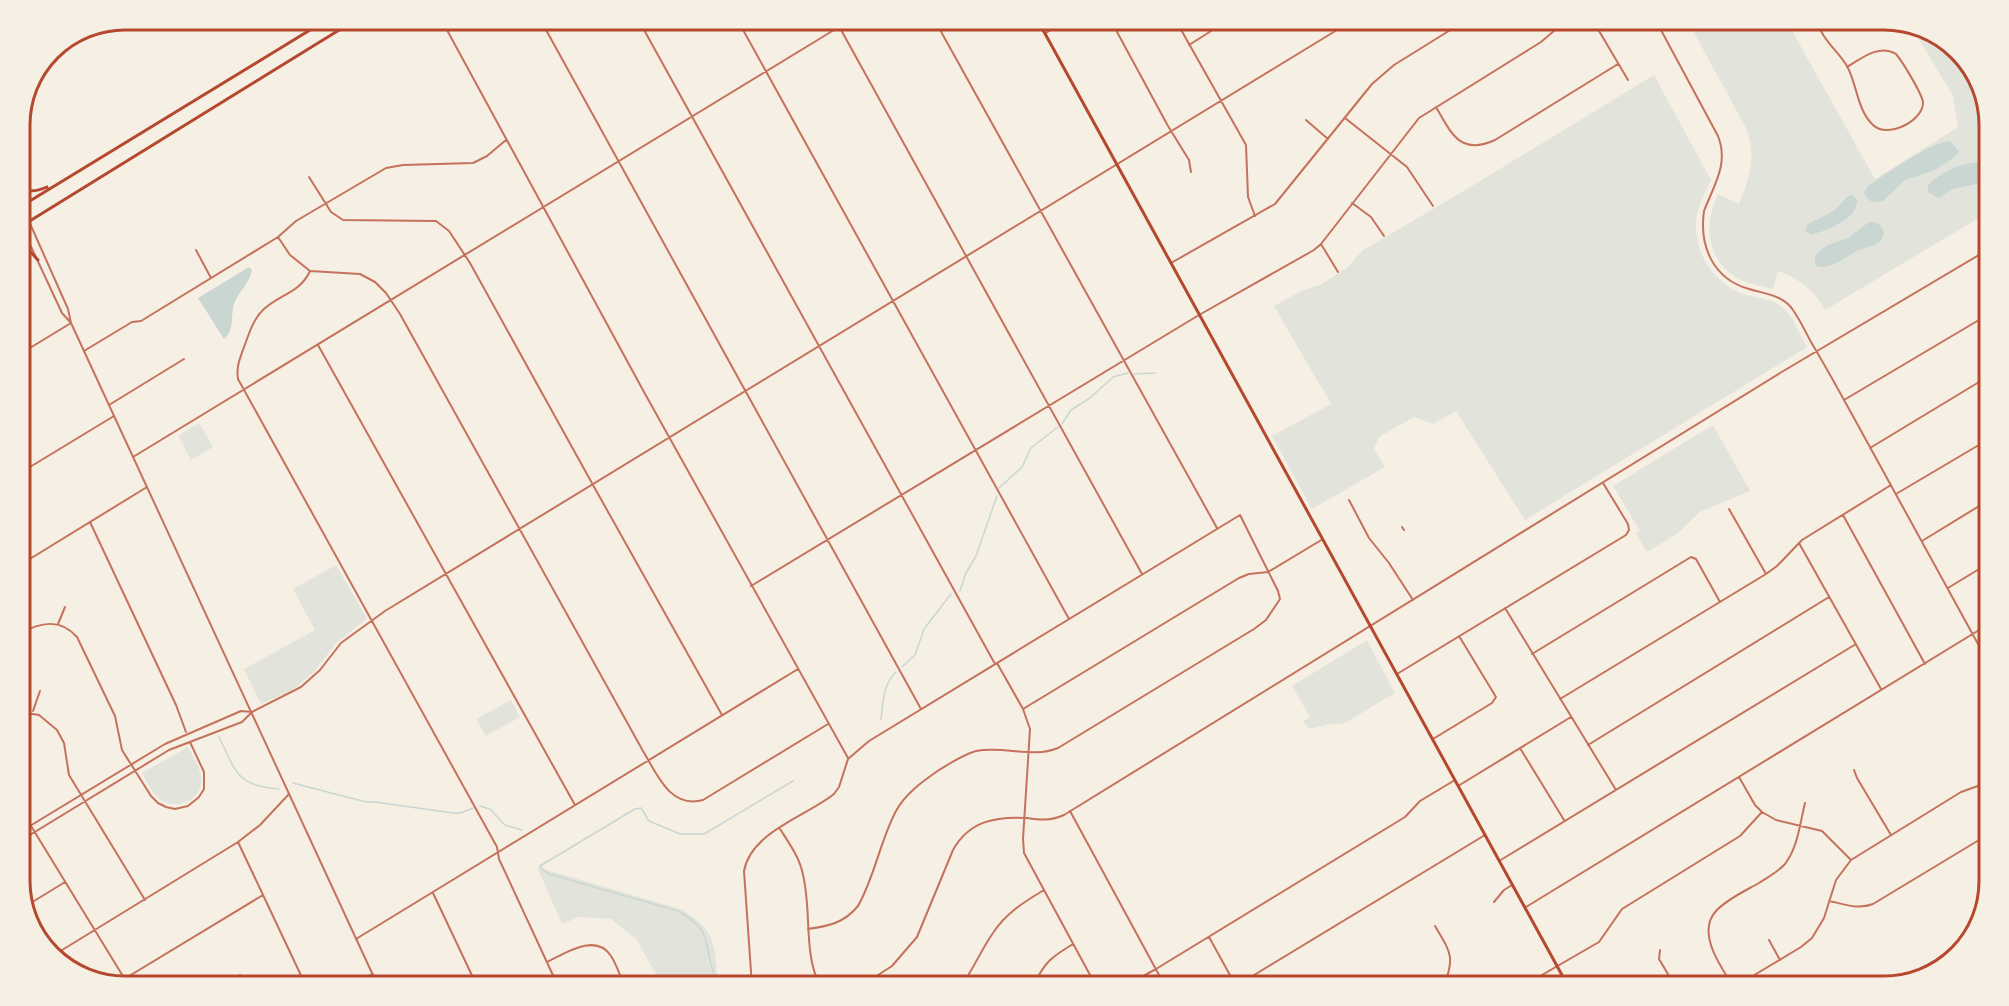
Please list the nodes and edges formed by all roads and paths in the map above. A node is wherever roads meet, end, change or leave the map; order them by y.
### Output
1 (311, 30) edge
2 (341, 30) edge
3 (446, 30) edge
4 (545, 30) edge
5 (644, 30) edge
6 (743, 30) edge
7 (835, 30) edge
8 (842, 30) edge
9 (940, 30) edge
10 (1043, 30) edge
11 (1050, 30) edge
12 (1116, 30) edge
13 (1181, 30) edge
14 (1214, 30) edge
15 (1339, 30) edge
16 (1452, 30) edge
17 (1555, 30) edge
18 (1598, 30) edge
19 (1660, 30) edge
20 (1821, 30) edge
21 (1045, 33) junction
22 (1189, 45) junction
23 (1618, 64) junction
24 (1847, 67) junction
25 (766, 72) junction
26 (1628, 80) dead end
27 (1221, 102) junction
28 (1436, 107) junction
29 (692, 117) junction
30 (1345, 118) junction
31 (1306, 120) dead end
32 (1172, 132) junction
33 (1328, 139) junction
34 (506, 140) junction
35 (1391, 153) junction
36 (618, 162) junction
37 (1117, 165) junction
38 (1191, 172) dead end
39 (309, 177) dead end
40 (60, 182) junction
41 (30, 192) edge
42 (30, 198) edge
43 (325, 203) junction
44 (1352, 203) junction
45 (1433, 206) dead end
46 (542, 208) junction
47 (1040, 212) junction
48 (1255, 216) junction
49 (30, 220) edge
50 (30, 223) edge
51 (1384, 236) dead end
52 (278, 237) junction
53 (30, 244) edge
54 (1321, 244) junction
55 (196, 250) dead end
56 (30, 251) edge
57 (465, 254) junction
58 (1979, 255) edge
59 (967, 256) junction
60 (38, 260) junction
61 (1171, 263) junction
62 (310, 271) junction
63 (1338, 272) dead end
64 (211, 278) junction
65 (390, 300) junction
66 (893, 302) junction
67 (1199, 315) junction
68 (1979, 320) edge
69 (71, 322) junction
70 (318, 345) junction
71 (819, 347) junction
72 (30, 348) edge
73 (84, 351) junction
74 (1816, 351) junction
75 (184, 359) dead end
76 (1124, 360) junction
77 (1979, 382) edge
78 (244, 390) junction
79 (745, 392) junction
80 (1844, 400) junction
81 (109, 405) junction
82 (1049, 406) junction
83 (114, 416) junction
84 (669, 438) junction
85 (1979, 445) edge
86 (1870, 447) junction
87 (975, 450) junction
88 (133, 457) junction
89 (30, 467) edge
90 (1603, 483) junction
91 (592, 485) junction
92 (1891, 485) junction
93 (147, 487) junction
94 (901, 495) junction
95 (1896, 495) junction
96 (1349, 500) dead end
97 (1979, 506) edge
98 (1729, 509) dead end
99 (1843, 515) junction
100 (90, 522) junction
101 (1218, 528) junction
102 (520, 531) junction
103 (1323, 539) junction
104 (827, 540) junction
105 (1922, 541) junction
106 (1799, 543) junction
107 (30, 559) edge
108 (1979, 568) edge
109 (1268, 572) junction
110 (1142, 574) junction
111 (1766, 574) junction
112 (446, 576) junction
113 (752, 586) junction
114 (1947, 588) junction
115 (1829, 597) junction
116 (1413, 600) junction
117 (1720, 602) junction
118 (65, 607) dead end
119 (1505, 608) junction
120 (1069, 619) junction
121 (372, 621) junction
122 (58, 624) junction
123 (1371, 627) junction
124 (30, 629) edge
125 (1979, 630) edge
126 (1973, 634) junction
127 (1459, 636) junction
128 (1856, 644) junction
129 (1979, 645) edge
130 (1532, 654) junction
131 (996, 663) junction
132 (1925, 664) junction
133 (798, 669) junction
134 (1396, 674) junction
135 (1881, 690) junction
136 (40, 691) dead end
137 (1560, 699) junction
138 (921, 709) junction
139 (1023, 709) junction
140 (33, 712) joint
141 (252, 712) junction
142 (722, 715) junction
143 (1571, 717) junction
144 (828, 724) junction
145 (186, 733) junction
146 (1432, 740) junction
147 (189, 741) junction
148 (1588, 745) junction
149 (1520, 748) junction
150 (1029, 752) junction
151 (848, 759) junction
152 (649, 760) junction
153 (131, 764) junction
154 (1854, 770) dead end
155 (135, 771) junction
156 (1739, 777) junction
157 (1455, 780) junction
158 (1979, 785) edge
159 (1458, 786) junction
160 (1616, 790) junction
161 (82, 794) junction
162 (290, 794) junction
163 (86, 802) junction
164 (1805, 803) dead end
165 (575, 806) junction
166 (1070, 811) junction
167 (1762, 812) junction
168 (1024, 818) junction
169 (1565, 820) junction
170 (30, 825) joint
171 (1799, 825) junction
172 (780, 829) junction
173 (34, 832) junction
174 (30, 835) edge
175 (1485, 835) junction
176 (1891, 835) junction
177 (1979, 840) edge
178 (238, 842) junction
179 (498, 852) junction
180 (1851, 860) junction
181 (1499, 861) junction
182 (65, 882) junction
183 (1512, 885) junction
184 (1044, 890) junction
185 (433, 893) junction
186 (263, 895) junction
187 (145, 900) junction
188 (1829, 901) junction
189 (32, 902) edge
190 (1494, 902) dead end
191 (1525, 908) junction
192 (1436, 926) dead end
193 (808, 929) junction
194 (94, 930) junction
195 (1209, 937) junction
196 (356, 939) junction
197 (1769, 940) dead end
198 (1073, 944) junction
199 (1660, 950) dead end
200 (60, 951) edge
201 (1780, 960) junction
202 (546, 962) junction
203 (1557, 966) junction
204 (1156, 969) junction
205 (373, 974) joint
206 (122, 976) edge
207 (129, 976) edge
208 (301, 976) edge
209 (369, 976) edge
210 (472, 976) edge
211 (553, 976) edge
212 (620, 976) edge
213 (751, 976) edge
214 (816, 976) edge
215 (877, 976) edge
216 (968, 976) edge
217 (1039, 976) edge
218 (1090, 976) edge
219 (1144, 976) edge
220 (1160, 976) edge
221 (1230, 976) edge
222 (1252, 976) edge
223 (1447, 976) edge
224 (1541, 976) edge
225 (1562, 976) edge
226 (1669, 976) edge
227 (1728, 976) edge
228 (1753, 976) edge

1 - 40 main road
2 - 49 main road
3 - 34 street
4 - 36 street
5 - 29 street
6 - 25 street
7 - 25 street
8 - 59 street
9 - 47 street
10 - 21 main road
11 - 21 street
12 - 32 street
13 - 22 street
14 - 22 street
15 - 27 street
16 - 30 street
17 - 28 street
18 - 23 street
19 - 74 street
20 - 24 street
21 - 37 main road
22 - 27 street
23 - 26 street
23 - 28 street
24 - 24 street
25 - 29 street
25 - 66 street
27 - 32 street
27 - 48 street
28 - 35 street
29 - 36 street
29 - 71 street
30 - 33 street
30 - 35 street
31 - 33 street
32 - 37 street
32 - 38 street
33 - 48 street
34 - 43 street
34 - 46 street
35 - 44 street
35 - 45 street
36 - 46 street
36 - 79 street
37 - 47 street
37 - 61 main road
39 - 43 street
40 - 41 main road
40 - 42 main road
43 - 52 street
43 - 57 street
44 - 51 street
44 - 54 street
46 - 57 street
46 - 84 street
47 - 59 street
47 - 76 street
48 - 61 street
50 - 69 street
52 - 62 street
52 - 64 street
53 - 60 street
54 - 63 street
54 - 67 street
55 - 64 street
56 - 60 main road
57 - 65 street
57 - 91 street
58 - 74 street
59 - 66 street
59 - 82 street
60 - 69 street
61 - 67 main road
62 - 65 street
62 - 78 street
64 - 73 street
65 - 70 street
65 - 102 street
66 - 71 street
66 - 87 street
67 - 76 street
67 - 103 main road
68 - 80 street
69 - 72 street
69 - 73 street
70 - 78 street
70 - 112 street
71 - 79 street
71 - 94 street
73 - 81 street
74 - 80 street
74 - 90 street
75 - 81 street
76 - 82 street
76 - 101 street
77 - 86 street
78 - 88 street
78 - 121 street
79 - 84 street
79 - 104 street
80 - 86 street
81 - 83 street
82 - 87 street
82 - 110 street
83 - 88 street
83 - 89 street
84 - 91 street
84 - 113 street
85 - 95 street
86 - 92 street
87 - 94 street
87 - 120 street
88 - 93 street
90 - 116 street
90 - 119 street
91 - 102 street
91 - 142 street
92 - 95 street
92 - 99 street
93 - 100 street
93 - 141 street
94 - 104 street
94 - 131 street
95 - 105 street
96 - 116 street
97 - 105 street
98 - 111 street
99 - 106 street
99 - 132 street
100 - 107 street
100 - 145 street
101 - 109 street
101 - 110 street
102 - 112 street
102 - 152 street
103 - 109 street
103 - 123 main road
104 - 113 street
104 - 138 street
105 - 114 street
106 - 111 street
106 - 115 street
108 - 114 street
109 - 139 street
109 - 150 street
110 - 120 street
111 - 117 street
112 - 121 street
112 - 165 street
113 - 133 street
114 - 126 street
115 - 128 street
115 - 148 street
116 - 123 street
117 - 130 street
117 - 137 street
118 - 122 street
119 - 127 street
119 - 130 street
120 - 131 street
121 - 141 street
121 - 179 street
122 - 124 street
122 - 153 street
123 - 134 main road
123 - 166 street
125 - 126 street
126 - 129 street
126 - 132 street
127 - 134 street
127 - 146 street
128 - 135 street
128 - 160 street
130 - 137 street
131 - 138 street
131 - 139 street
132 - 135 street
133 - 142 street
133 - 144 street
134 - 146 main road
135 - 156 street
136 - 140 street
137 - 143 street
138 - 151 street
139 - 150 street
140 - 161 street
141 - 145 street
141 - 147 street
141 - 162 street
142 - 152 street
143 - 148 street
143 - 149 street
144 - 151 street
144 - 152 street
145 - 153 street
146 - 157 main road
147 - 155 street
147 - 155 street
148 - 160 street
149 - 159 street
149 - 169 street
150 - 168 street
150 - 193 street
151 - 172 street
152 - 165 street
153 - 155 street
153 - 161 street
154 - 176 street
155 - 163 street
156 - 167 street
156 - 191 street
157 - 159 main road
157 - 195 street
158 - 176 street
159 - 175 main road
160 - 169 street
161 - 163 street
161 - 170 street
162 - 178 street
162 - 196 street
163 - 173 street
163 - 187 street
164 - 171 street
165 - 179 street
166 - 168 street
166 - 204 street
167 - 171 street
167 - 203 street
168 - 184 street
168 - 215 street
169 - 181 street
170 - 173 street
171 - 180 street
171 - 227 street
172 - 193 street
172 - 213 street
173 - 174 street
173 - 182 street
175 - 181 main road
175 - 222 street
176 - 180 street
177 - 188 street
178 - 186 street
178 - 187 street
179 - 185 street
179 - 202 street
180 - 188 street
181 - 183 main road
182 - 189 street
182 - 194 street
183 - 190 street
183 - 191 main road
184 - 198 street
184 - 216 street
185 - 196 street
185 - 210 street
186 - 207 street
186 - 208 street
187 - 194 street
188 - 201 street
191 - 203 main road
192 - 223 street
193 - 214 street
194 - 200 street
194 - 206 street
195 - 204 street
195 - 221 street
196 - 205 street
197 - 201 street
198 - 217 street
198 - 218 street
199 - 226 street
201 - 228 street
202 - 211 street
202 - 212 street
203 - 224 street
203 - 225 main road
204 - 219 street
204 - 220 street
205 - 209 street

